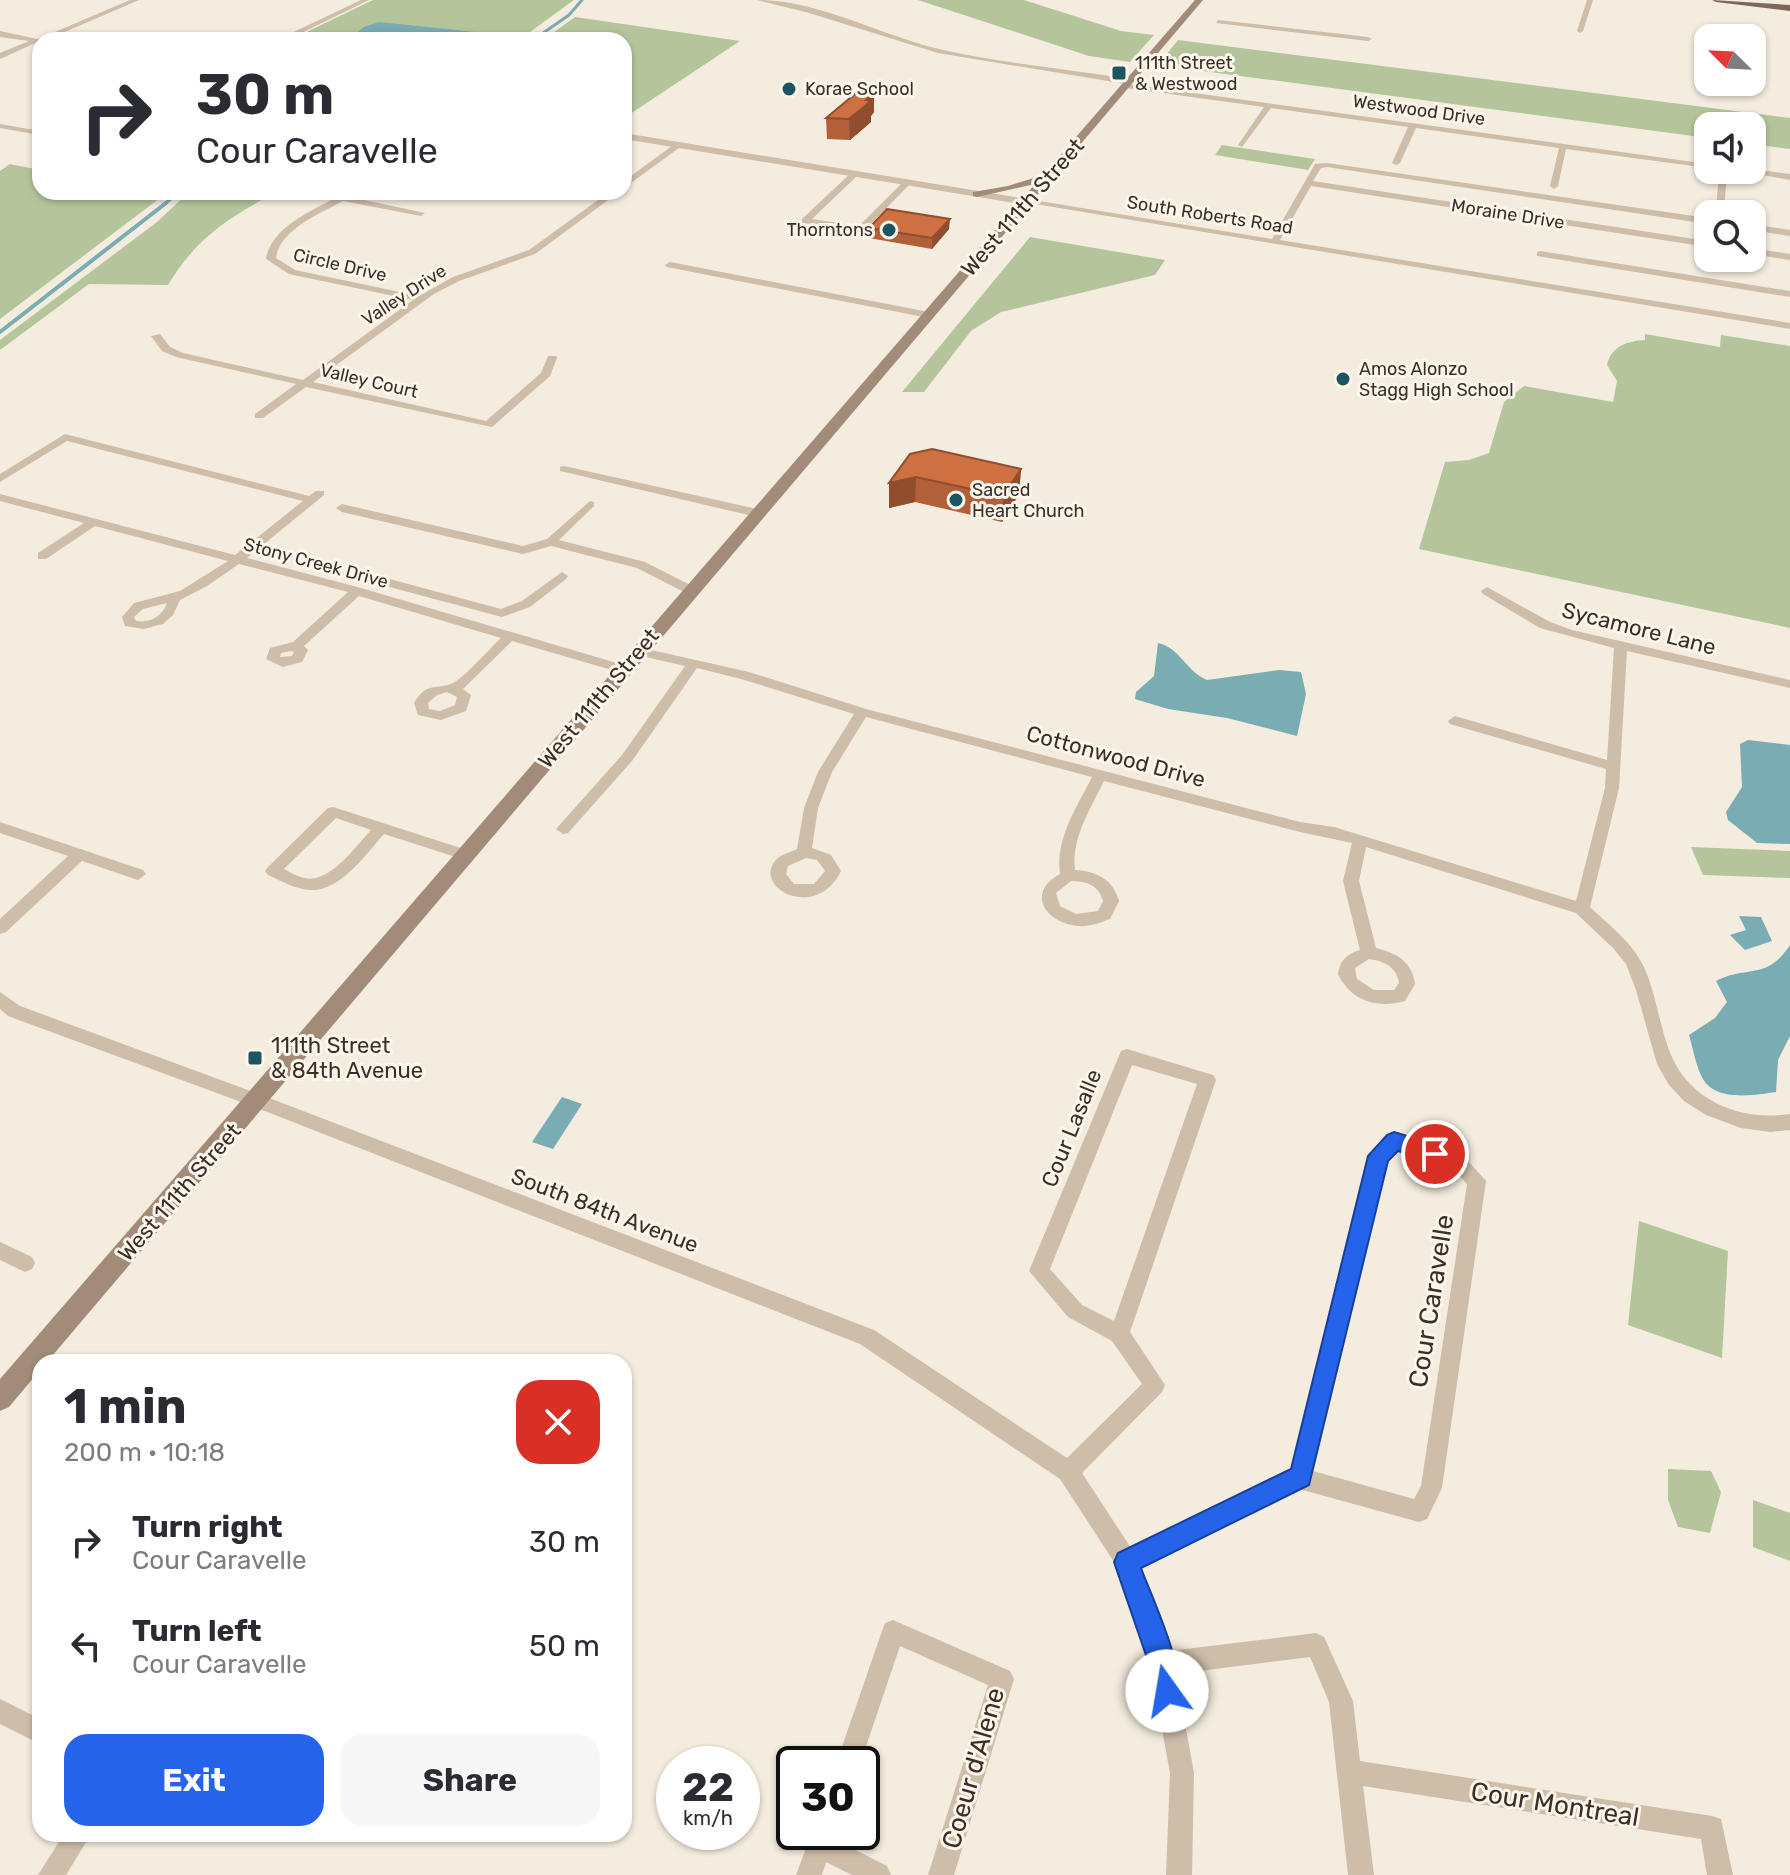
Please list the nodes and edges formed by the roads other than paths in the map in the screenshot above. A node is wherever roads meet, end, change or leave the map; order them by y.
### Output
1 (136, 0) edge
2 (366, 0) edge
3 (760, 0) edge
4 (1199, 0) edge
5 (1590, 0) edge
6 (1716, 0) edge
7 (1790, 8) edge
8 (1218, 22) dead end
9 (1580, 31) dead end
10 (60, 32) edge
11 (298, 32) edge
12 (0, 34) edge
13 (1368, 39) dead end
14 (32, 40) edge
15 (32, 44) edge
16 (0, 56) edge
17 (1128, 84) junction
18 (1269, 105) junction
19 (1413, 125) junction
20 (0, 126) edge
21 (32, 132) edge
22 (632, 137) edge
23 (679, 145) junction
24 (1242, 145) dead end
25 (1563, 146) junction
26 (1396, 163) dead end
27 (1694, 164) edge
28 (855, 174) junction
29 (1766, 174) edge
30 (632, 175) edge
31 (1050, 175) junction
32 (1790, 177) edge
33 (907, 183) junction
34 (1307, 183) junction
35 (1554, 186) dead end
36 (977, 194) junction
37 (339, 200) edge
38 (353, 200) edge
39 (604, 200) edge
40 (1027, 202) junction
41 (421, 213) dead end
42 (1694, 219) edge
43 (1766, 229) edge
44 (1790, 233) edge
45 (1275, 242) junction
46 (1694, 242) edge
47 (1766, 253) edge
48 (1540, 254) dead end
49 (1790, 257) edge
50 (670, 265) dead end
51 (1790, 294) edge
52 (420, 299) junction
53 (929, 315) junction
54 (1790, 326) edge
55 (156, 336) dead end
56 (552, 358) dead end
57 (304, 383) junction
58 (259, 416) dead end
59 (564, 469) dead end
60 (0, 479) edge
61 (0, 497) edge
62 (590, 504) dead end
63 (342, 508) dead end
64 (757, 513) junction
65 (93, 522) junction
66 (551, 542) junction
67 (42, 556) dead end
68 (235, 561) junction
69 (562, 576) dead end
70 (386, 582) dead end
71 (690, 590) junction
72 (357, 591) junction
73 (1487, 591) dead end
74 (174, 599) dead end
75 (445, 599) junction
76 (430, 612) junction
77 (511, 635) junction
78 (1621, 644) junction
79 (296, 646) dead end
80 (638, 651) junction
81 (694, 663) junction
82 (622, 669) junction
83 (1790, 684) edge
84 (455, 689) dead end
85 (862, 712) junction
86 (1455, 721) dead end
87 (1615, 767) junction
88 (1100, 775) junction
89 (0, 827) edge
90 (382, 827) junction
91 (563, 829) dead end
92 (1360, 840) junction
93 (804, 852) dead end
94 (79, 855) junction
95 (465, 855) junction
96 (138, 874) dead end
97 (1068, 876) dead end
98 (1582, 909) junction
99 (0, 928) edge
100 (1369, 953) dead end
101 (0, 999) edge
102 (258, 1101) junction
103 (1790, 1122) edge
104 (0, 1251) edge
105 (25, 1263) dead end
106 (1119, 1334) junction
107 (38, 1354) edge
108 (32, 1361) edge
109 (0, 1398) edge
110 (1068, 1471) junction
111 (1298, 1478) junction
112 (1127, 1562) junction
113 (1162, 1664) junction
114 (0, 1711) edge
115 (32, 1728) edge
116 (854, 1746) edge
117 (1352, 1772) junction
118 (74, 1842) edge
119 (818, 1850) edge
120 (839, 1850) edge
121 (51, 1875) edge
122 (809, 1875) edge
123 (878, 1875) edge
124 (941, 1875) edge
125 (1179, 1875) edge
126 (1361, 1875) edge
127 (1720, 1875) edge

1 - 10 street
2 - 11 street
3 - 17 street, Westwood Drive
4 - 17 main road, West 111th Street
5 - 9 street
6 - 7 main road
8 - 13 street
12 - 14 street
15 - 16 street
17 - 18 street, Westwood Drive
17 - 31 main road, West 111th Street
18 - 19 street, Westwood Drive
18 - 24 street
19 - 25 street, Westwood Drive
19 - 26 street
20 - 21 street
22 - 23 street, South Roberts Road
23 - 28 street, South Roberts Road
23 - 30 street
25 - 27 street, Westwood Drive
25 - 35 street
28 - 33 street, South Roberts Road
28 - 33 street
29 - 32 street
31 - 36 main road
31 - 40 main road, West 111th Street
33 - 36 street, South Roberts Road
34 - 42 street
34 - 45 street
34 - 46 street, Moraine Drive
36 - 40 street, South Roberts Road
37 - 52 street, Circle Drive
38 - 41 street
39 - 52 street, Valley Drive
40 - 45 street, South Roberts Road
40 - 53 main road, West 111th Street
43 - 44 street
45 - 54 street, South Roberts Road
47 - 49 street
48 - 51 street
50 - 53 street
52 - 57 street, Valley Drive
53 - 64 main road, West 111th Street
55 - 57 street, Valley Court
56 - 57 street, Valley Court
57 - 58 street, Valley Drive
59 - 64 street
60 - 68 street
61 - 65 street, Stony Creek Drive
62 - 66 street
63 - 66 street
64 - 71 main road, West 111th Street
65 - 67 street
65 - 68 street, Stony Creek Drive
66 - 71 street
68 - 72 street, Stony Creek Drive
68 - 74 street
69 - 75 street
70 - 75 street
71 - 80 main road, West 111th Street
72 - 76 street, Stony Creek Drive
72 - 79 street
73 - 78 street, Sycamore Lane
75 - 76 street
76 - 77 street, Stony Creek Drive
77 - 82 street, Stony Creek Drive
77 - 84 street
78 - 83 street, Sycamore Lane
78 - 87 street
80 - 81 street, Cottonwood Drive
80 - 82 main road, West 111th Street
81 - 85 street, Cottonwood Drive
81 - 91 street
82 - 95 main road, West 111th Street
85 - 88 street, Cottonwood Drive
85 - 93 street
86 - 87 street
87 - 98 street
88 - 92 street, Cottonwood Drive
88 - 97 street
89 - 94 street
90 - 90 street
90 - 95 street
92 - 98 street, Cottonwood Drive
92 - 100 street
94 - 96 street
94 - 99 street
95 - 102 main road, West 111th Street
98 - 103 street
101 - 102 street, South 84th Avenue
102 - 107 main road, West 111th Street
102 - 110 street, South 84th Avenue
104 - 105 street
106 - 106 street, Cour Lasalle
106 - 110 street, Cour Lasalle
108 - 109 main road, West 111th Street
110 - 112 street, South 84th Avenue
111 - 111 street, Cour Caravelle
111 - 112 street
112 - 113 street
113 - 117 street
113 - 125 street
114 - 115 street
116 - 124 street, Coeur d'Alene
117 - 126 street
117 - 127 street, Cour Montreal
118 - 121 street
119 - 122 street
120 - 123 street

